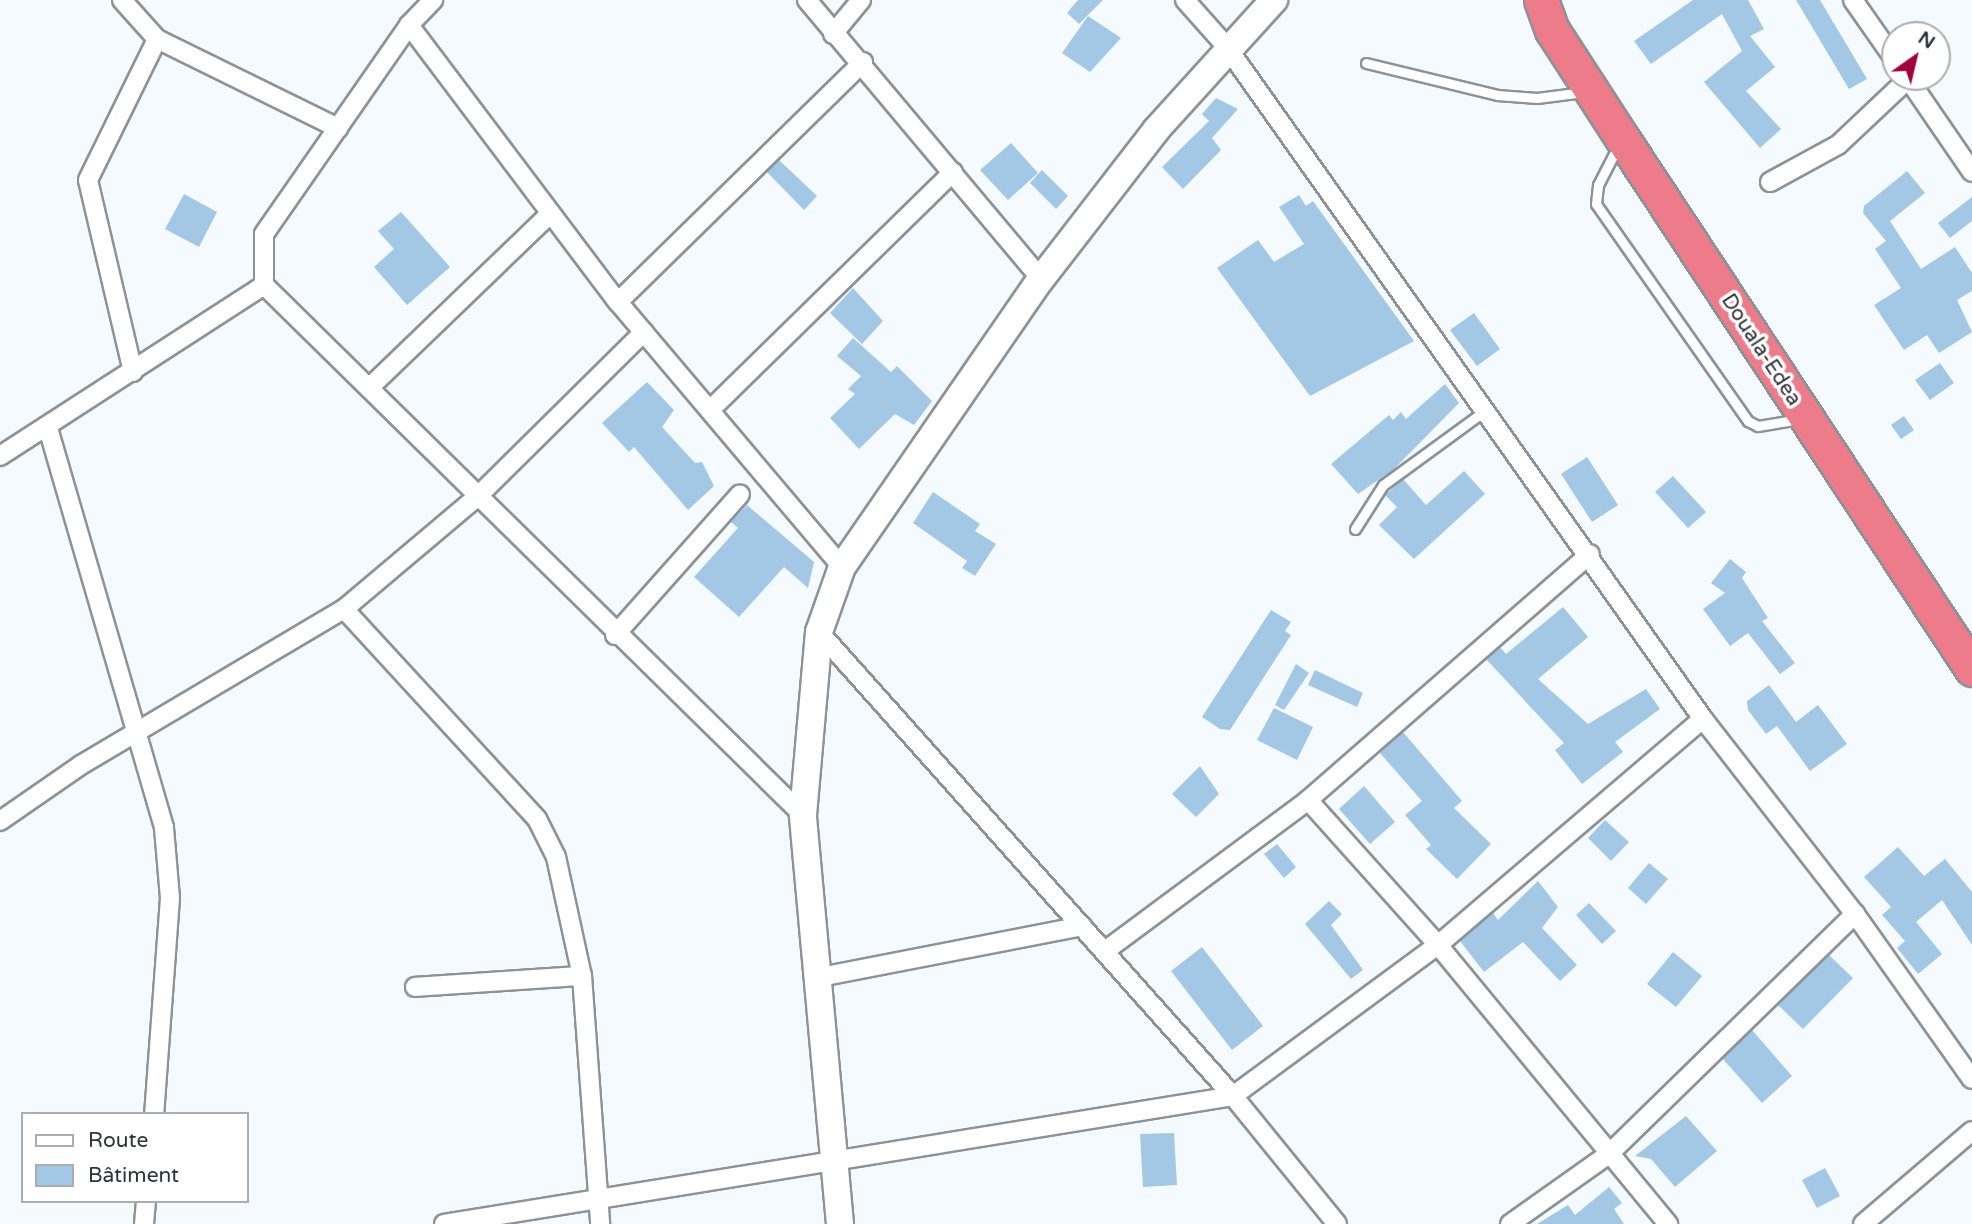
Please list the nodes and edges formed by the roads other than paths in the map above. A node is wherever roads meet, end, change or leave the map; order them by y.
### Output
1 (122, 0) edge
2 (433, 0) edge
3 (807, 0) edge
4 (861, 0) edge
5 (1185, 0) edge
6 (1274, 0) edge
7 (1522, 0) edge
8 (1853, 0) edge
9 (1547, 15) edge
10 (409, 25) junction
11 (833, 34) junction
12 (157, 39) junction
13 (1881, 40) edge
14 (1226, 46) junction
15 (863, 62) junction
16 (1366, 63) dead end
17 (1591, 91) junction
18 (1894, 91) edge
19 (1917, 91) edge
20 (338, 128) junction
21 (1622, 138) junction
22 (953, 172) junction
23 (1972, 172) edge
24 (1770, 182) dead end
25 (551, 213) junction
26 (1041, 279) junction
27 (264, 285) junction
28 (618, 302) junction
29 (644, 332) junction
30 (133, 372) junction
31 (369, 388) junction
32 (710, 410) junction
33 (1486, 410) junction
34 (1806, 418) junction
35 (48, 428) junction
36 (0, 456) edge
37 (740, 494) dead end
38 (478, 496) junction
39 (1354, 529) dead end
40 (1590, 554) junction
41 (842, 567) junction
42 (344, 610) junction
43 (819, 632) junction
44 (615, 635) junction
45 (1972, 668) edge
46 (1703, 719) junction
47 (139, 736) junction
48 (1308, 800) junction
49 (803, 816) junction
50 (0, 821) edge
51 (1855, 914) junction
52 (1082, 926) junction
53 (1438, 945) junction
54 (1105, 951) junction
55 (582, 976) junction
56 (820, 977) junction
57 (415, 987) dead end
58 (1972, 1079) edge
59 (1233, 1096) junction
60 (154, 1112) edge
61 (1972, 1131) edge
62 (1609, 1154) junction
63 (839, 1161) junction
64 (601, 1200) junction
65 (146, 1203) edge
66 (144, 1224) edge
67 (444, 1224) edge
68 (600, 1224) edge
69 (840, 1224) edge
70 (1337, 1224) edge
71 (1510, 1224) edge
72 (1668, 1224) edge
73 (1863, 1224) edge

1 - 12 street
2 - 10 street
3 - 11 street
4 - 11 street
5 - 14 street
6 - 14 main road
7 - 9 highway, Douala-Edea
8 - 13 street
9 - 17 highway, Douala-Edea
10 - 20 street
10 - 25 street
11 - 15 street
12 - 20 street
12 - 30 street
14 - 26 main road
14 - 33 street
15 - 22 street
15 - 28 street
16 - 17 lane
17 - 21 highway, Douala-Edea
18 - 24 street
19 - 23 street
20 - 27 street
21 - 34 highway, Douala-Edea
21 - 34 lane
22 - 26 street
22 - 32 street
25 - 28 street
25 - 31 street
26 - 41 main road
27 - 30 street
27 - 31 street
28 - 29 street
29 - 32 street
29 - 38 street
30 - 35 street
31 - 38 street
32 - 41 street
33 - 39 lane
33 - 40 street
34 - 45 highway, Douala-Edea
35 - 36 street
35 - 47 street
37 - 44 street
38 - 42 street
38 - 44 street
40 - 46 street
40 - 48 street
41 - 43 main road
42 - 47 street
42 - 55 street
43 - 49 main road
43 - 52 street
44 - 49 street
46 - 51 street
46 - 53 street
47 - 50 street
47 - 60 street
48 - 53 street
48 - 54 street
49 - 56 main road
51 - 58 street
51 - 62 street
52 - 54 street
52 - 56 street
53 - 59 street
53 - 62 street
54 - 59 street
55 - 57 street
55 - 64 street
56 - 63 main road
59 - 63 street
59 - 70 street
61 - 73 street
62 - 71 street
62 - 72 street
63 - 64 street
63 - 69 main road
64 - 67 street
64 - 68 street
65 - 66 street

